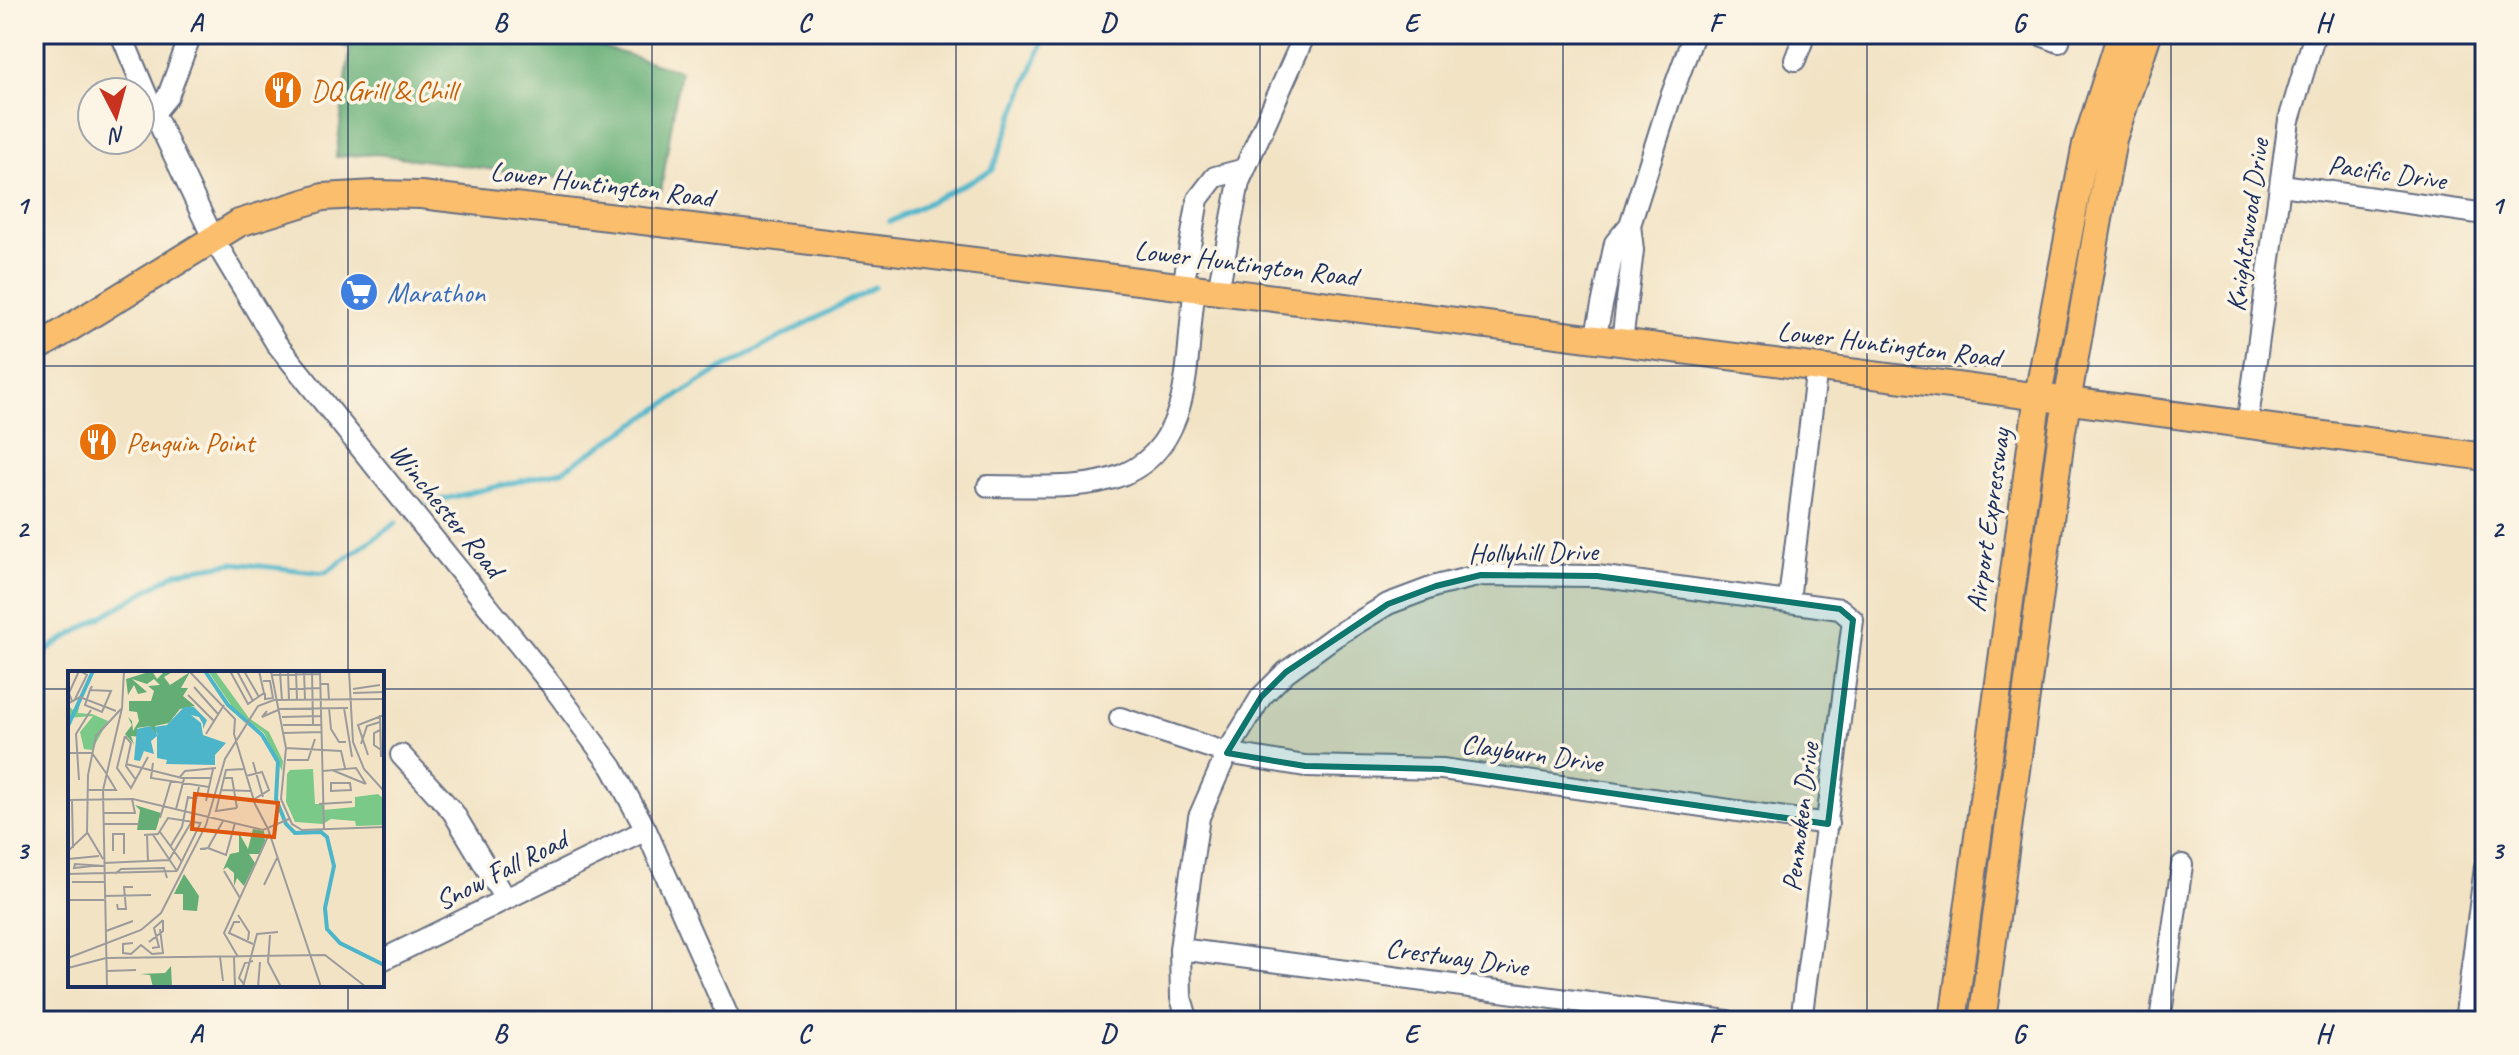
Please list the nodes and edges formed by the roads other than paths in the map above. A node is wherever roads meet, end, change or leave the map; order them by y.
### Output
1 (121, 34) edge
2 (191, 34) edge
3 (1305, 34) edge
4 (1694, 34) edge
5 (1805, 34) edge
6 (2038, 34) edge
7 (2121, 34) edge
8 (2148, 34) edge
9 (2315, 34) edge
10 (2059, 42) dead end
11 (1795, 60) dead end
12 (139, 76) edge
13 (156, 111) edge
14 (156, 117) edge
15 (1245, 169) junction
16 (2282, 185) junction
17 (2485, 214) edge
18 (1630, 225) junction
19 (213, 238) junction
20 (1199, 289) junction
21 (1595, 339) junction
22 (1622, 342) junction
23 (34, 350) edge
24 (1817, 366) junction
25 (2038, 395) junction
26 (2068, 401) junction
27 (2247, 426) junction
28 (2485, 457) edge
29 (988, 486) dead end
30 (1789, 600) junction
31 (1853, 620) joint
32 (1120, 718) dead end
33 (1227, 753) junction
34 (401, 755) dead end
35 (1828, 824) junction
36 (646, 830) junction
37 (2182, 865) dead end
38 (2485, 867) edge
39 (505, 899) junction
40 (2482, 919) edge
41 (1180, 949) junction
42 (384, 959) edge
43 (730, 1021) edge
44 (1188, 1021) edge
45 (1727, 1021) edge
46 (1801, 1021) edge
47 (1953, 1021) edge
48 (1982, 1021) edge
49 (2160, 1021) edge
50 (2465, 1021) edge

1 - 12 street, Winchester Road
2 - 13 street
3 - 15 street
4 - 18 street
5 - 11 street
6 - 10 street
7 - 25 main road, Airport Expressway
8 - 26 main road
9 - 16 street, Knightswood Drive
14 - 19 street, Winchester Road
15 - 20 street
15 - 20 street
16 - 17 street, Pacific Drive
16 - 27 street, Knightswood Drive
18 - 21 street
18 - 22 street
19 - 20 main road, Lower Huntington Road
19 - 23 main road, Lower Huntington Road
19 - 36 street, Winchester Road
20 - 21 main road, Lower Huntington Road
20 - 29 street
21 - 22 main road, Lower Huntington Road
22 - 24 main road, Lower Huntington Road
24 - 25 main road, Lower Huntington Road
24 - 30 street
25 - 26 main road, Lower Huntington Road
25 - 47 main road, Airport Expressway
26 - 27 main road, Lower Huntington Road
26 - 48 main road
27 - 28 main road, Lower Huntington Road
30 - 31 street, Hollyhill Drive
30 - 33 street, Hollyhill Drive
31 - 35 street, Penmoken Drive
32 - 33 street, Clayburn Drive
33 - 35 street, Clayburn Drive
33 - 41 street, Hollyhill Drive
34 - 39 street
35 - 46 street, Penmoken Drive
36 - 39 street, Snow Fall Road
36 - 43 street, Winchester Road
37 - 49 street
38 - 40 street
39 - 42 street, Snow Fall Road
40 - 50 street
41 - 44 street, Hollyhill Drive
41 - 45 street, Crestway Drive

